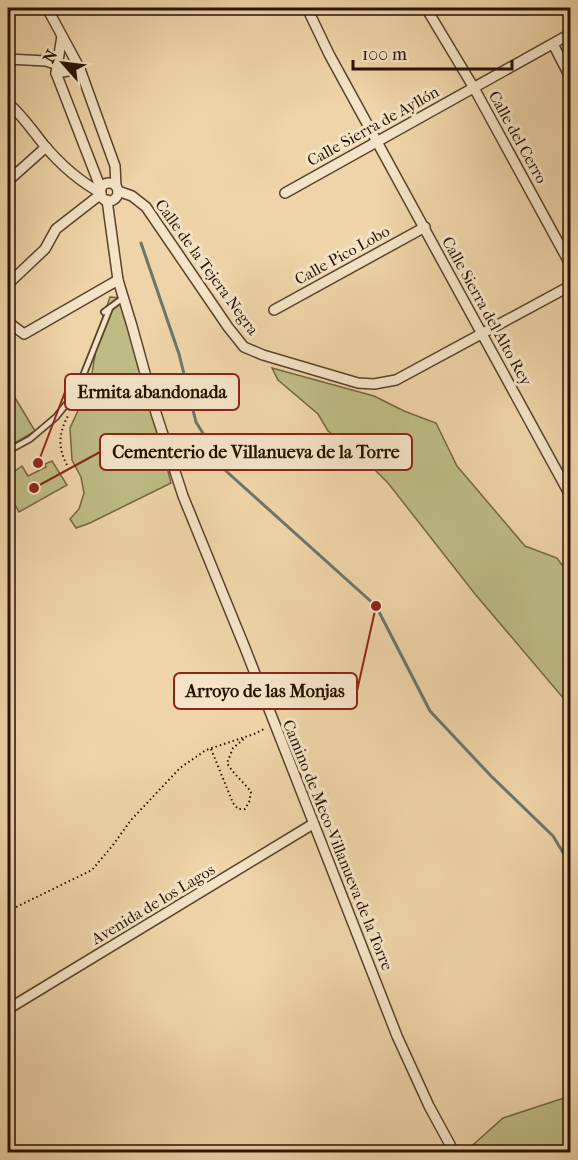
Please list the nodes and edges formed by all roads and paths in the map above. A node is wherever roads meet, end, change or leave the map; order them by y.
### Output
1 (48, 8) edge
2 (307, 8) edge
3 (426, 8) edge
4 (570, 34) edge
5 (62, 36) junction
6 (553, 44) junction
7 (8, 59) edge
8 (57, 69) junction
9 (80, 69) junction
10 (570, 77) edge
11 (474, 88) junction
12 (8, 103) edge
13 (378, 141) junction
14 (46, 147) junction
15 (8, 181) edge
16 (117, 188) junction
17 (285, 192) dead end
18 (102, 194) junction
19 (425, 227) junction
20 (570, 264) edge
21 (118, 280) junction
22 (8, 284) edge
23 (570, 286) edge
24 (123, 298) junction
25 (110, 308) junction
26 (274, 310) dead end
27 (104, 312) dead end
28 (8, 322) edge
29 (482, 333) junction
30 (70, 412) dead end
31 (8, 451) edge
32 (67, 465) dead end
33 (570, 495) edge
34 (274, 724) junction
35 (247, 737) junction
36 (211, 749) junction
37 (313, 824) junction
38 (8, 911) edge
39 (8, 1009) edge
40 (454, 1152) edge

1 - 5 street
2 - 13 street, Calle Sierra del Alto Rey
3 - 11 street, Calle del Cerro
4 - 6 street, Calle Sierra de Ayllón
5 - 8 street
5 - 9 street
6 - 10 street
6 - 11 street, Calle Sierra de Ayllón
7 - 8 street
8 - 9 street
8 - 18 street, Camino de Meco-Villanueva de la Torre
9 - 16 street
11 - 13 street, Calle Sierra de Ayllón
11 - 20 street, Calle del Cerro
12 - 14 street
13 - 17 street, Calle Sierra de Ayllón
13 - 19 street, Calle Sierra del Alto Rey
14 - 15 street
14 - 18 street
16 - 18 street
16 - 18 street
16 - 29 street, Calle de la Tejera Negra
18 - 21 street, Camino de Meco-Villanueva de la Torre
18 - 22 street
19 - 26 street, Calle Pico Lobo
19 - 29 street, Calle Sierra del Alto Rey
21 - 24 street, Camino de Meco-Villanueva de la Torre
21 - 28 street
23 - 29 street, Calle de la Tejera Negra
24 - 25 lane
24 - 34 street, Camino de Meco-Villanueva de la Torre
25 - 27 lane
25 - 31 lane
29 - 33 street, Calle Sierra del Alto Rey
30 - 32 path
34 - 35 path
34 - 37 street, Camino de Meco-Villanueva de la Torre
35 - 36 path
35 - 36 path
36 - 38 path
37 - 39 street, Avenida de los Lagos
37 - 40 street, Camino de Meco-Villanueva de la Torre

